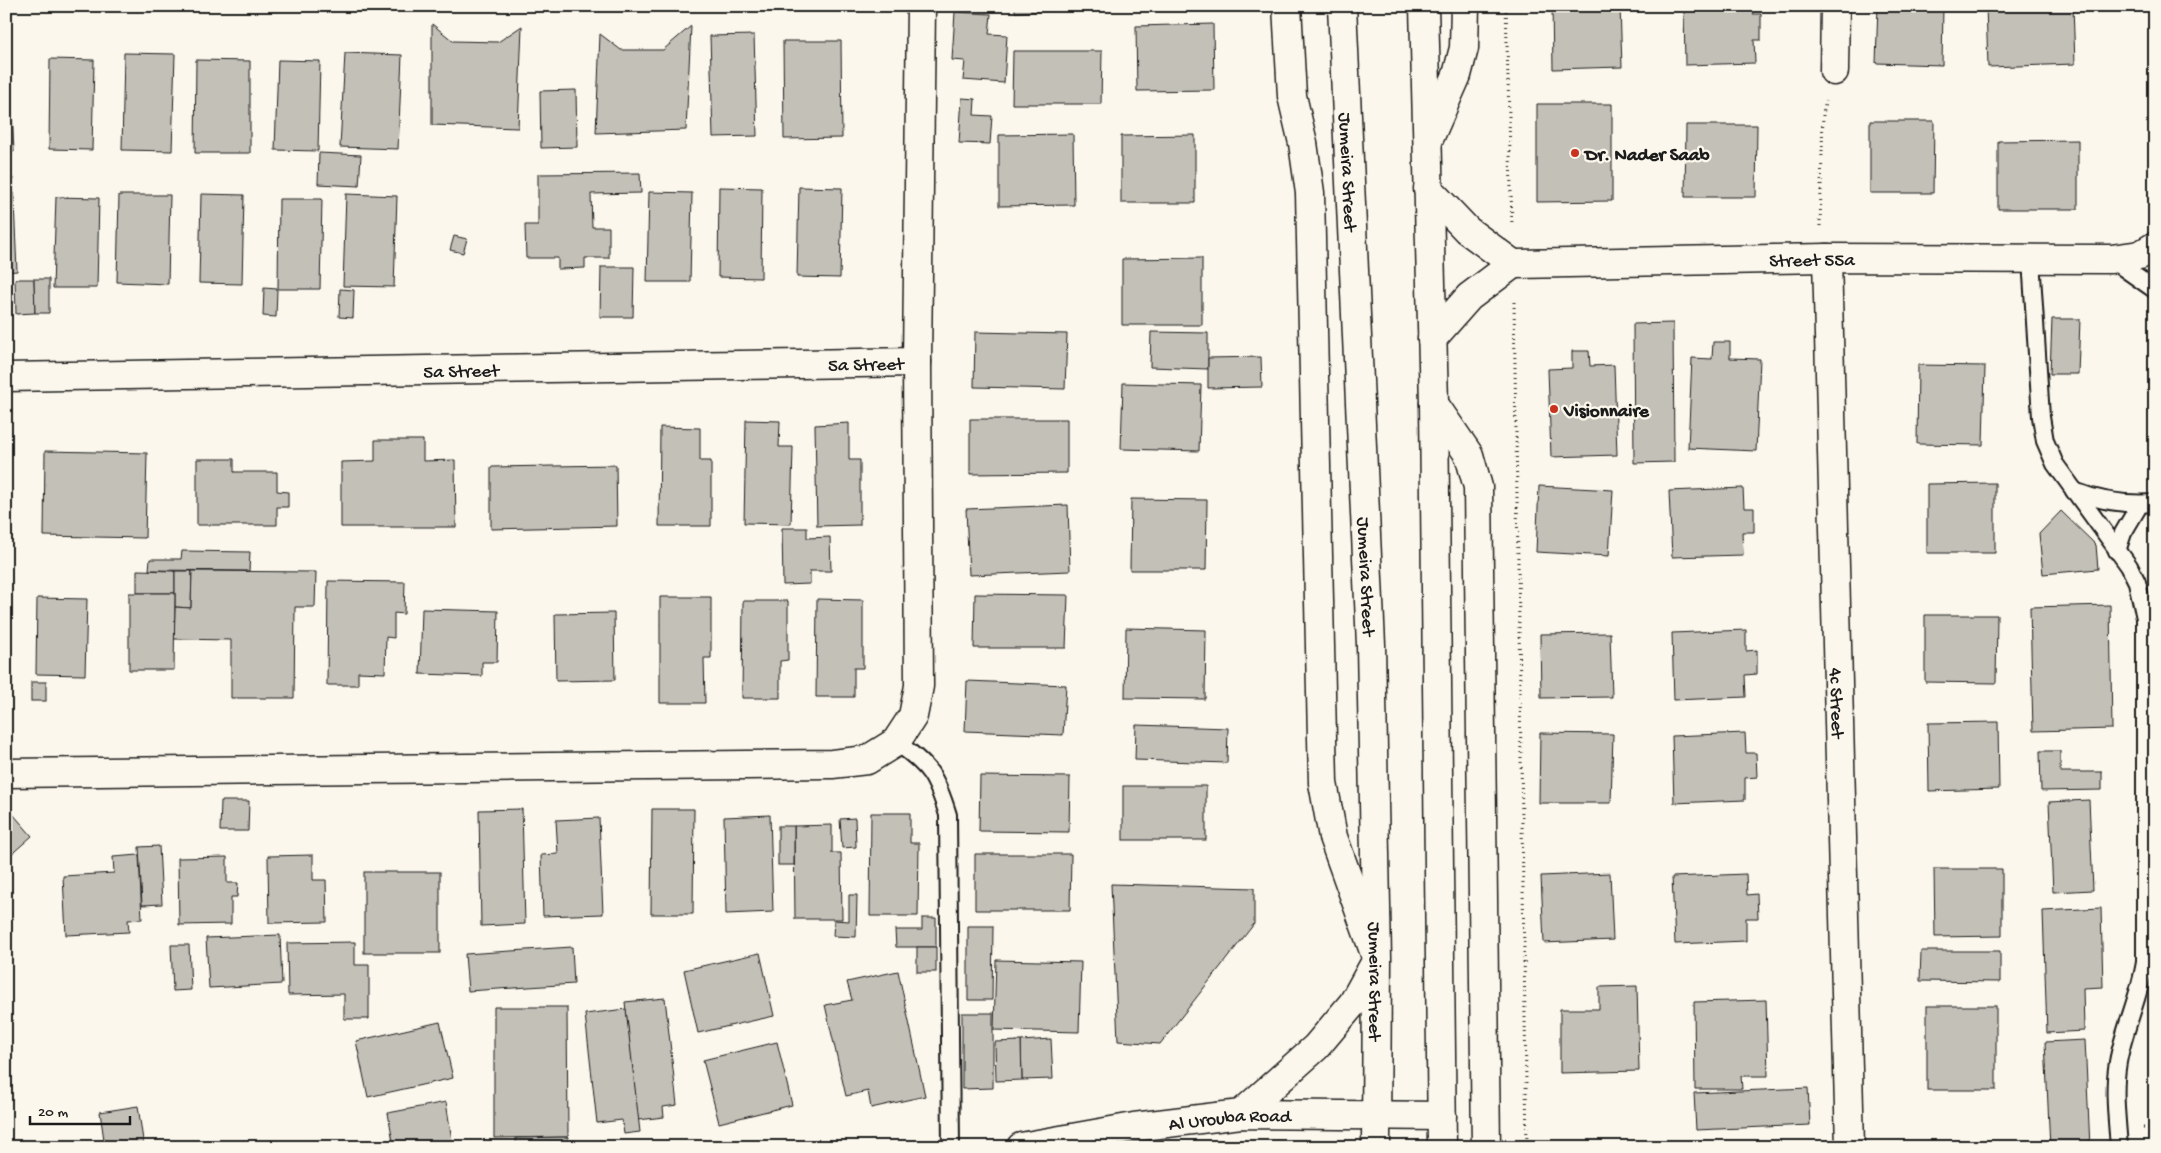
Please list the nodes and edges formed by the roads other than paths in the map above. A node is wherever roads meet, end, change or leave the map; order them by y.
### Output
1 (921, 6) edge
2 (1287, 6) edge
3 (1342, 6) edge
4 (1424, 6) edge
5 (1464, 6) edge
6 (1835, 6) edge
7 (1834, 71) road end
8 (1428, 141) junction
9 (1428, 189) junction
10 (2155, 246) edge
11 (1827, 258) junction
12 (2031, 259) junction
13 (2111, 259) junction
14 (1513, 264) junction
15 (2155, 290) edge
16 (1432, 339) junction
17 (917, 362) junction
18 (6, 377) edge
19 (1434, 404) junction
20 (2072, 490) junction
21 (2148, 503) edge
22 (2118, 551) junction
23 (896, 742) junction
24 (6, 773) edge
25 (1377, 960) junction
26 (1241, 1114) junction
27 (1377, 1114) junction
28 (1442, 1116) junction
29 (951, 1147) edge
30 (1021, 1147) edge
31 (1376, 1147) edge
32 (1442, 1147) edge
33 (1486, 1147) edge
34 (1850, 1147) edge
35 (2119, 1147) edge

1 - 17 street
2 - 25 street
3 - 25 street, Jumeira Street
4 - 8 street
5 - 8 street
6 - 7 street
8 - 9 street
9 - 14 street
9 - 16 street
10 - 13 street, Street 55a
11 - 12 street, Street 55a
11 - 14 street, Street 55a
11 - 34 street, 4c Street
12 - 13 street, Street 55a
12 - 20 lane
13 - 15 lane
14 - 16 street
16 - 19 street
17 - 18 street, 5a Street
17 - 23 street
19 - 28 street
19 - 33 street
20 - 21 lane
20 - 22 lane
21 - 22 lane
22 - 35 lane
23 - 24 street
23 - 29 lane
25 - 26 street
25 - 27 street, Jumeira Street
26 - 27 street, Al Urouba Road
26 - 30 street, Al Urouba Road
27 - 28 street, Al Urouba Road
27 - 31 street, Jumeira Street
28 - 32 street

